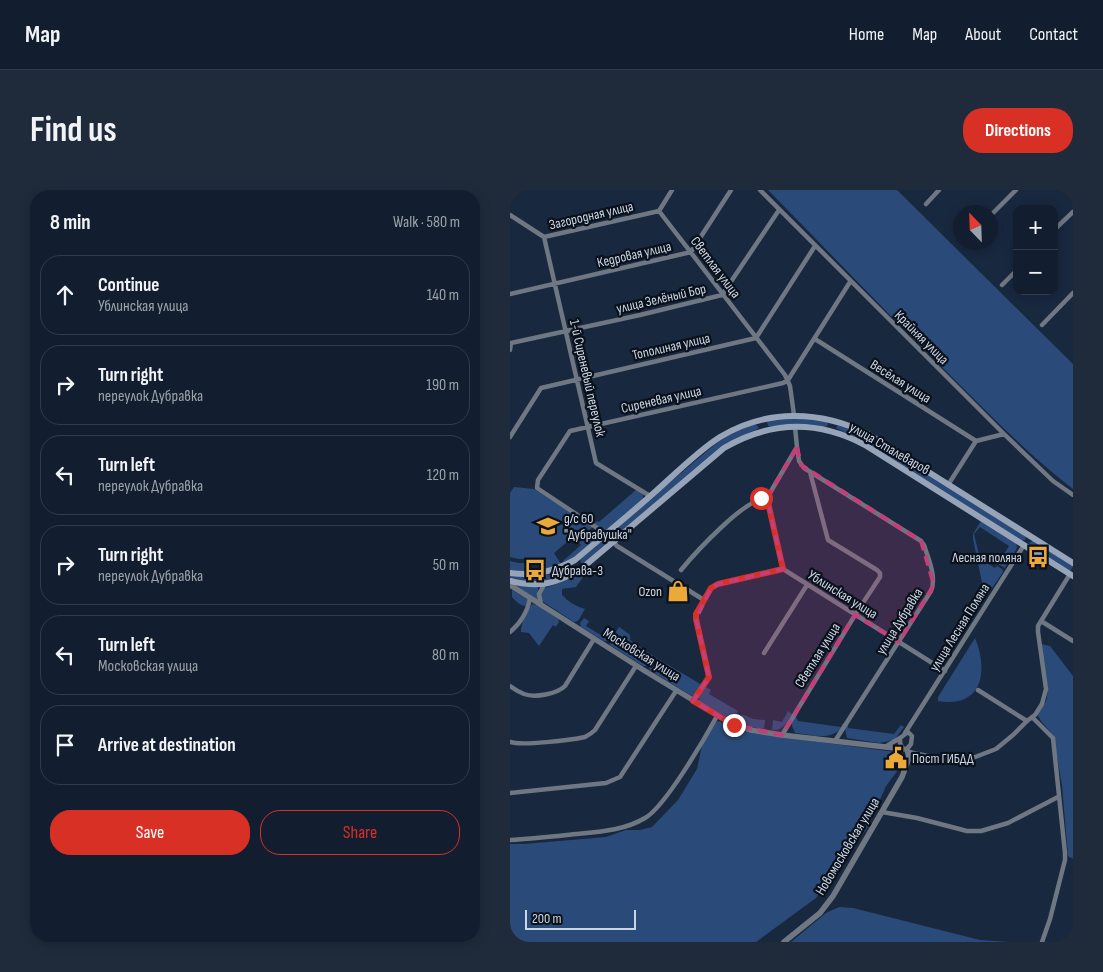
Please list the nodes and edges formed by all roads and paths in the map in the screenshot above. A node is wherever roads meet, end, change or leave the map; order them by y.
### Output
1 (672, 190) edge
2 (731, 190) edge
3 (760, 190) edge
4 (939, 190) edge
5 (1016, 190) edge
6 (926, 204) dead end
7 (998, 208) edge
8 (779, 210) junction
9 (658, 211) junction
10 (1073, 212) edge
11 (510, 215) edge
12 (1058, 226) edge
13 (544, 237) junction
14 (815, 246) junction
15 (691, 252) junction
16 (1013, 274) edge
17 (850, 282) junction
18 (555, 283) junction
19 (1002, 285) dead end
20 (1073, 293) edge
21 (510, 294) edge
22 (722, 295) junction
23 (1042, 324) dead end
24 (566, 331) junction
25 (756, 338) junction
26 (814, 339) junction
27 (510, 342) edge
28 (510, 350) edge
29 (577, 379) junction
30 (788, 380) junction
31 (794, 415) junction
32 (762, 419) junction
33 (833, 420) junction
34 (588, 426) junction
35 (795, 427) junction
36 (764, 430) junction
37 (830, 430) junction
38 (1004, 434) junction
39 (510, 437) edge
40 (976, 442) junction
41 (797, 447) junction
42 (810, 472) junction
43 (948, 485) junction
44 (1073, 495) edge
45 (650, 496) junction
46 (767, 498) junction
47 (606, 534) junction
48 (1030, 536) junction
49 (613, 541) junction
50 (1024, 545) junction
51 (575, 560) junction
52 (1073, 563) edge
53 (580, 569) junction
54 (783, 569) junction
55 (681, 570) dead end
56 (510, 573) edge
57 (1072, 574) edge
58 (510, 581) edge
59 (510, 585) edge
60 (544, 585) junction
61 (807, 585) junction
62 (530, 598) junction
63 (704, 600) junction
64 (542, 605) junction
65 (855, 615) junction
66 (1041, 621) junction
67 (510, 632) edge
68 (594, 639) junction
69 (1073, 641) edge
70 (899, 642) junction
71 (764, 653) dead end
72 (636, 666) junction
73 (945, 671) junction
74 (510, 686) edge
75 (676, 690) junction
76 (978, 690) dead end
77 (693, 701) junction
78 (717, 716) junction
79 (1032, 717) junction
80 (913, 720) junction
81 (1027, 721) junction
82 (905, 733) junction
83 (911, 734) junction
84 (782, 735) junction
85 (900, 738) junction
86 (835, 741) junction
87 (510, 742) edge
88 (885, 747) junction
89 (906, 750) junction
90 (510, 793) edge
91 (1058, 797) junction
92 (882, 812) junction
93 (510, 840) edge
94 (784, 942) edge
95 (1042, 942) edge

1 - 9 street
2 - 15 street, Кедровая улица
3 - 8 street, Крайняя улица
4 - 6 street
5 - 7 street
8 - 14 street, Крайняя улица
8 - 22 street, улица Зелёный Бор
9 - 13 street, Загородная улица
9 - 15 street, Светлая улица
10 - 12 street
11 - 13 street, Загородная улица
13 - 18 street, 1-й Сиреневый переулок
14 - 17 street, Крайняя улица
14 - 25 street
15 - 18 street, Кедровая улица
15 - 22 street, Светлая улица
16 - 19 street
17 - 26 street
17 - 38 street, Крайняя улица
18 - 21 street, Кедровая улица
18 - 24 street, 1-й Сиреневый переулок
20 - 23 street
22 - 24 street, улица Зелёный Бор
22 - 25 street, Светлая улица
24 - 27 street, улица Зелёный Бор
24 - 29 street, 1-й Сиреневый переулок
25 - 29 street, Тополиная улица
25 - 30 street, Светлая улица
26 - 30 street
26 - 40 street, Весёлая улица
27 - 28 street, улица Зелёный Бор
29 - 34 street, 1-й Сиреневый переулок
29 - 39 street, Тополиная улица
30 - 31 street, Светлая улица
30 - 34 street, Сиреневая улица
31 - 32 main road, улица Сталеваров
31 - 33 main road, улица Сталеваров
32 - 36 main road
32 - 45 main road, улица Сталеваров
33 - 37 main road
33 - 43 main road, улица Сталеваров
34 - 45 street, 1-й Сиреневый переулок
34 - 47 street, Сиреневая улица
35 - 36 main road, улица Сталеваров
35 - 37 main road, улица Сталеваров
35 - 41 street
36 - 49 main road, улица Сталеваров
37 - 50 main road, улица Сталеваров
38 - 40 street
38 - 44 street, Крайняя улица
40 - 43 street
41 - 42 street, улица Дубравка
41 - 46 street
42 - 65 street, Светлая улица
42 - 70 street, улица Дубравка
43 - 48 main road, улица Сталеваров
45 - 47 main road, улица Сталеваров
46 - 54 street
46 - 55 street
47 - 49 main road
47 - 51 main road, улица Сталеваров
48 - 50 main road
48 - 52 main road, улица Сталеваров
49 - 53 main road, улица Сталеваров
49 - 63 street
50 - 57 main road, улица Сталеваров
50 - 73 street, улица Лесная Поляна
51 - 53 main road
51 - 56 main road, улица Сталеваров
53 - 60 main road, улица Сталеваров
54 - 61 street, Ублинская улица
54 - 63 street
57 - 66 street, Московская улица
58 - 60 main road, улица Сталеваров
59 - 62 street, Московская улица
60 - 64 street
61 - 65 street, Ублинская улица
61 - 71 street
62 - 64 street, Московская улица
62 - 67 street
63 - 77 street
64 - 68 street, Московская улица
65 - 70 street, Ублинская улица
65 - 84 street, Светлая улица
66 - 69 street
66 - 79 street, Московская улица
68 - 72 street, Московская улица
68 - 74 street
70 - 73 street, Ублинская улица
70 - 86 street, улица Дубравка
72 - 75 street, Московская улица
72 - 87 street
73 - 80 street, улица Лесная Поляна
75 - 77 street, Московская улица
75 - 90 street
76 - 81 street
77 - 78 street, Московская улица
78 - 84 street, Московская улица
78 - 93 street
79 - 81 street, Московская улица
79 - 91 street
80 - 82 street, улица Лесная Поляна
80 - 83 street, улица Лесная Поляна
81 - 89 street, Московская улица
82 - 83 street
82 - 85 street, улица Лесная Поляна
83 - 89 street, улица Лесная Поляна
84 - 86 street, Московская улица
85 - 88 street
85 - 89 street
86 - 88 street, Московская улица
88 - 89 street, Московская улица
89 - 92 street, Новомосковская улица
91 - 92 street
91 - 95 street
92 - 94 street, Новомосковская улица

